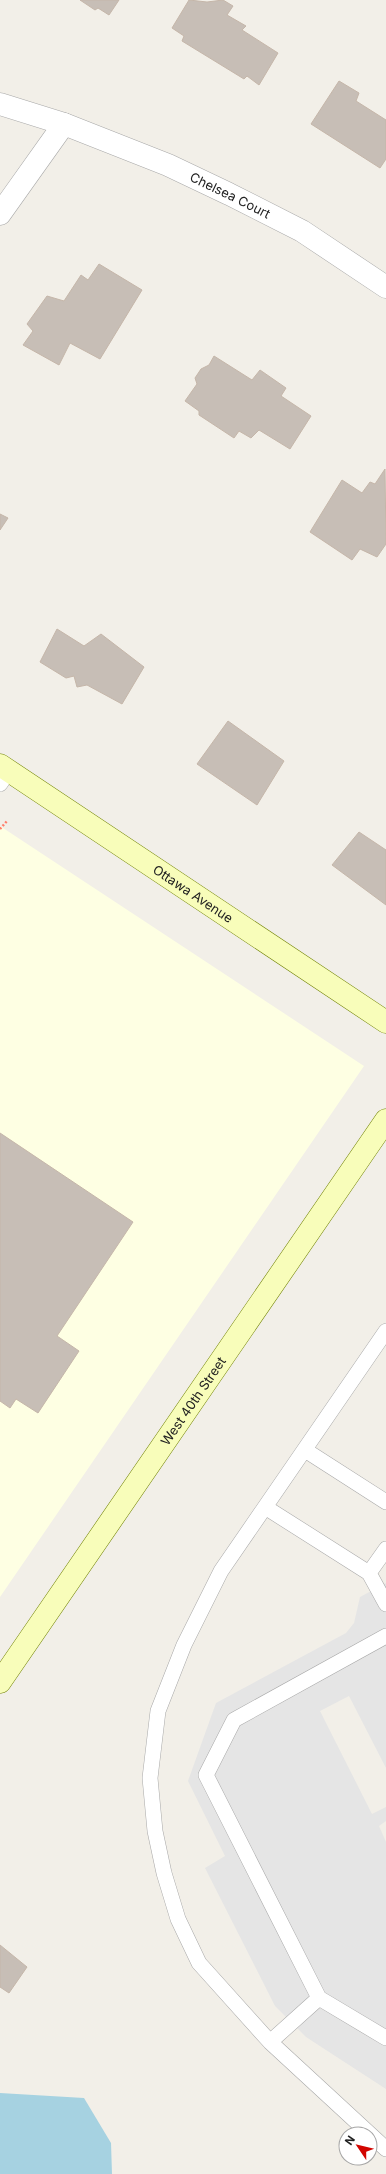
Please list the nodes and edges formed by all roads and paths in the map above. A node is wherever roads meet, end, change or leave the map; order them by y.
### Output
1 (0, 104) edge
2 (64, 124) junction
3 (0, 214) edge
4 (386, 287) edge
5 (3, 773) edge
6 (7, 821) dead end
7 (0, 829) edge
8 (386, 1022) edge
9 (386, 1120) edge
10 (386, 1331) edge
11 (305, 1450) junction
12 (386, 1502) edge
13 (265, 1507) junction
14 (386, 1549) edge
15 (369, 1573) junction
16 (386, 1604) edge
17 (386, 1636) edge
18 (0, 1682) edge
19 (319, 1998) junction
20 (386, 2038) edge
21 (270, 2042) junction
22 (386, 2149) edge

1 - 2 street, Chelsea Court
2 - 3 street
2 - 4 street, Chelsea Court
5 - 8 street, Ottawa Avenue
6 - 7 path
9 - 18 street, West 40th Street
10 - 11 lane
11 - 12 lane
11 - 13 lane
13 - 15 lane
13 - 21 lane
14 - 15 lane
15 - 16 lane
17 - 19 lane
19 - 20 lane
19 - 21 lane
21 - 22 lane

